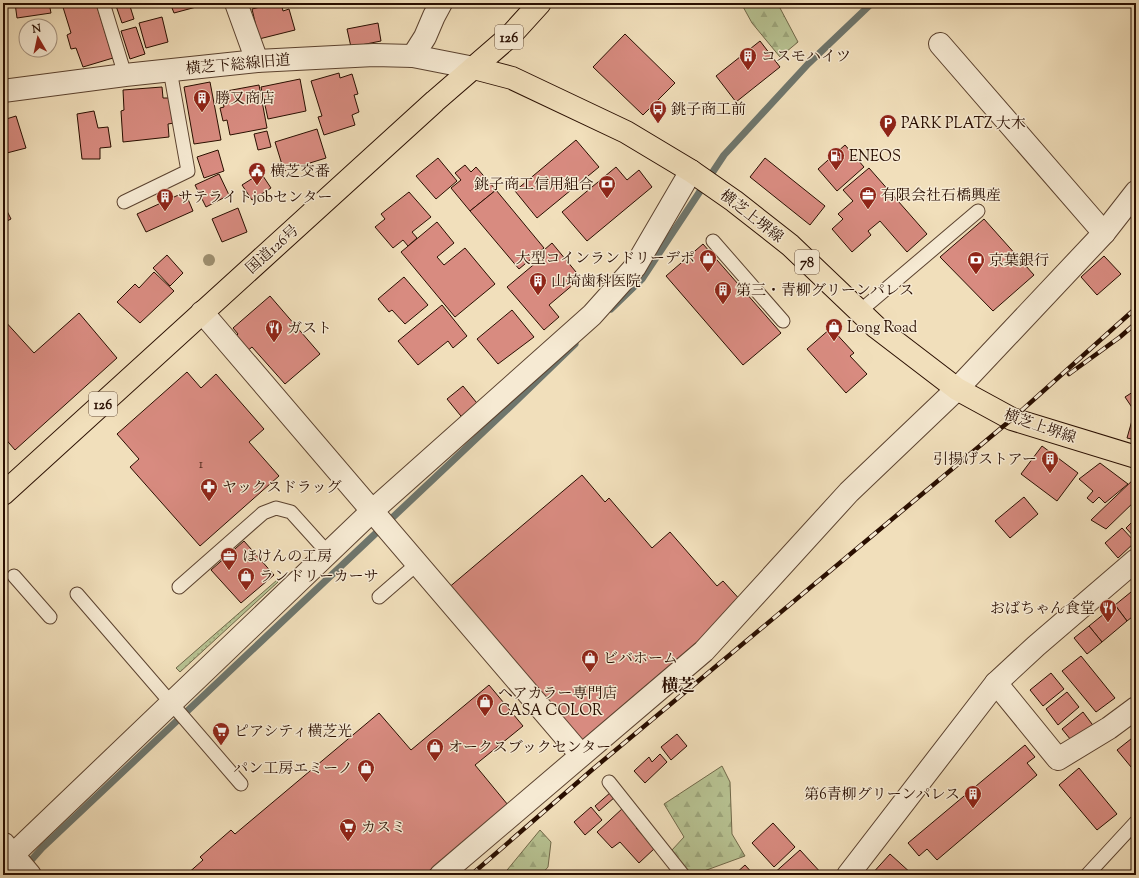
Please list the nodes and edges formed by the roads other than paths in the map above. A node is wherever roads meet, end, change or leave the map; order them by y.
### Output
1 (104, 3) edge
2 (236, 3) edge
3 (442, 3) edge
4 (540, 3) edge
5 (940, 44) dead end
6 (413, 56) junction
7 (257, 61) junction
8 (474, 68) junction
9 (170, 70) junction
10 (125, 75) junction
11 (3, 91) edge
12 (691, 171) junction
13 (1136, 192) edge
14 (124, 202) dead end
15 (978, 211) dead end
16 (1104, 233) junction
17 (713, 242) dead end
18 (860, 311) junction
19 (202, 312) junction
20 (783, 321) dead end
21 (957, 389) junction
22 (1136, 457) edge
23 (3, 494) edge
24 (373, 513) junction
25 (328, 553) junction
26 (1136, 560) edge
27 (417, 564) junction
28 (14, 576) dead end
29 (180, 587) dead end
30 (77, 594) dead end
31 (379, 597) dead end
32 (50, 618) dead end
33 (996, 683) junction
34 (171, 703) junction
35 (1136, 708) edge
36 (581, 755) junction
37 (609, 782) dead end
38 (241, 784) dead end
39 (1136, 822) edge
40 (8, 856) edge
41 (30, 875) edge
42 (441, 875) edge
43 (683, 875) edge
44 (848, 875) edge
45 (1087, 875) edge

1 - 10 lane
2 - 7 street
3 - 6 street
4 - 8 main road, 国道126号 / 126
5 - 16 street
6 - 7 street, 横芝下総線旧道
6 - 8 street, 横芝下総線旧道
7 - 9 street, 横芝下総線旧道
8 - 12 main road, 横芝上堺線 / 78
8 - 19 main road, 国道126号 / 126
9 - 10 street, 横芝下総線旧道
9 - 14 lane
10 - 11 street, 横芝下総線旧道
12 - 18 main road, 横芝上堺線 / 78
12 - 24 street
13 - 16 street
15 - 18 lane
16 - 21 street
17 - 20 lane
18 - 21 main road, 横芝上堺線 / 78
19 - 23 main road, 国道126号 / 126
19 - 24 street
21 - 22 main road, 横芝上堺線 / 78
21 - 36 street
24 - 25 street
24 - 27 street
25 - 29 lane
25 - 34 street
26 - 33 street
27 - 31 lane
27 - 36 street
28 - 32 lane
30 - 34 lane
33 - 35 street
33 - 44 street
34 - 38 lane
34 - 40 street
36 - 42 street
37 - 43 lane
39 - 45 lane
40 - 41 street

